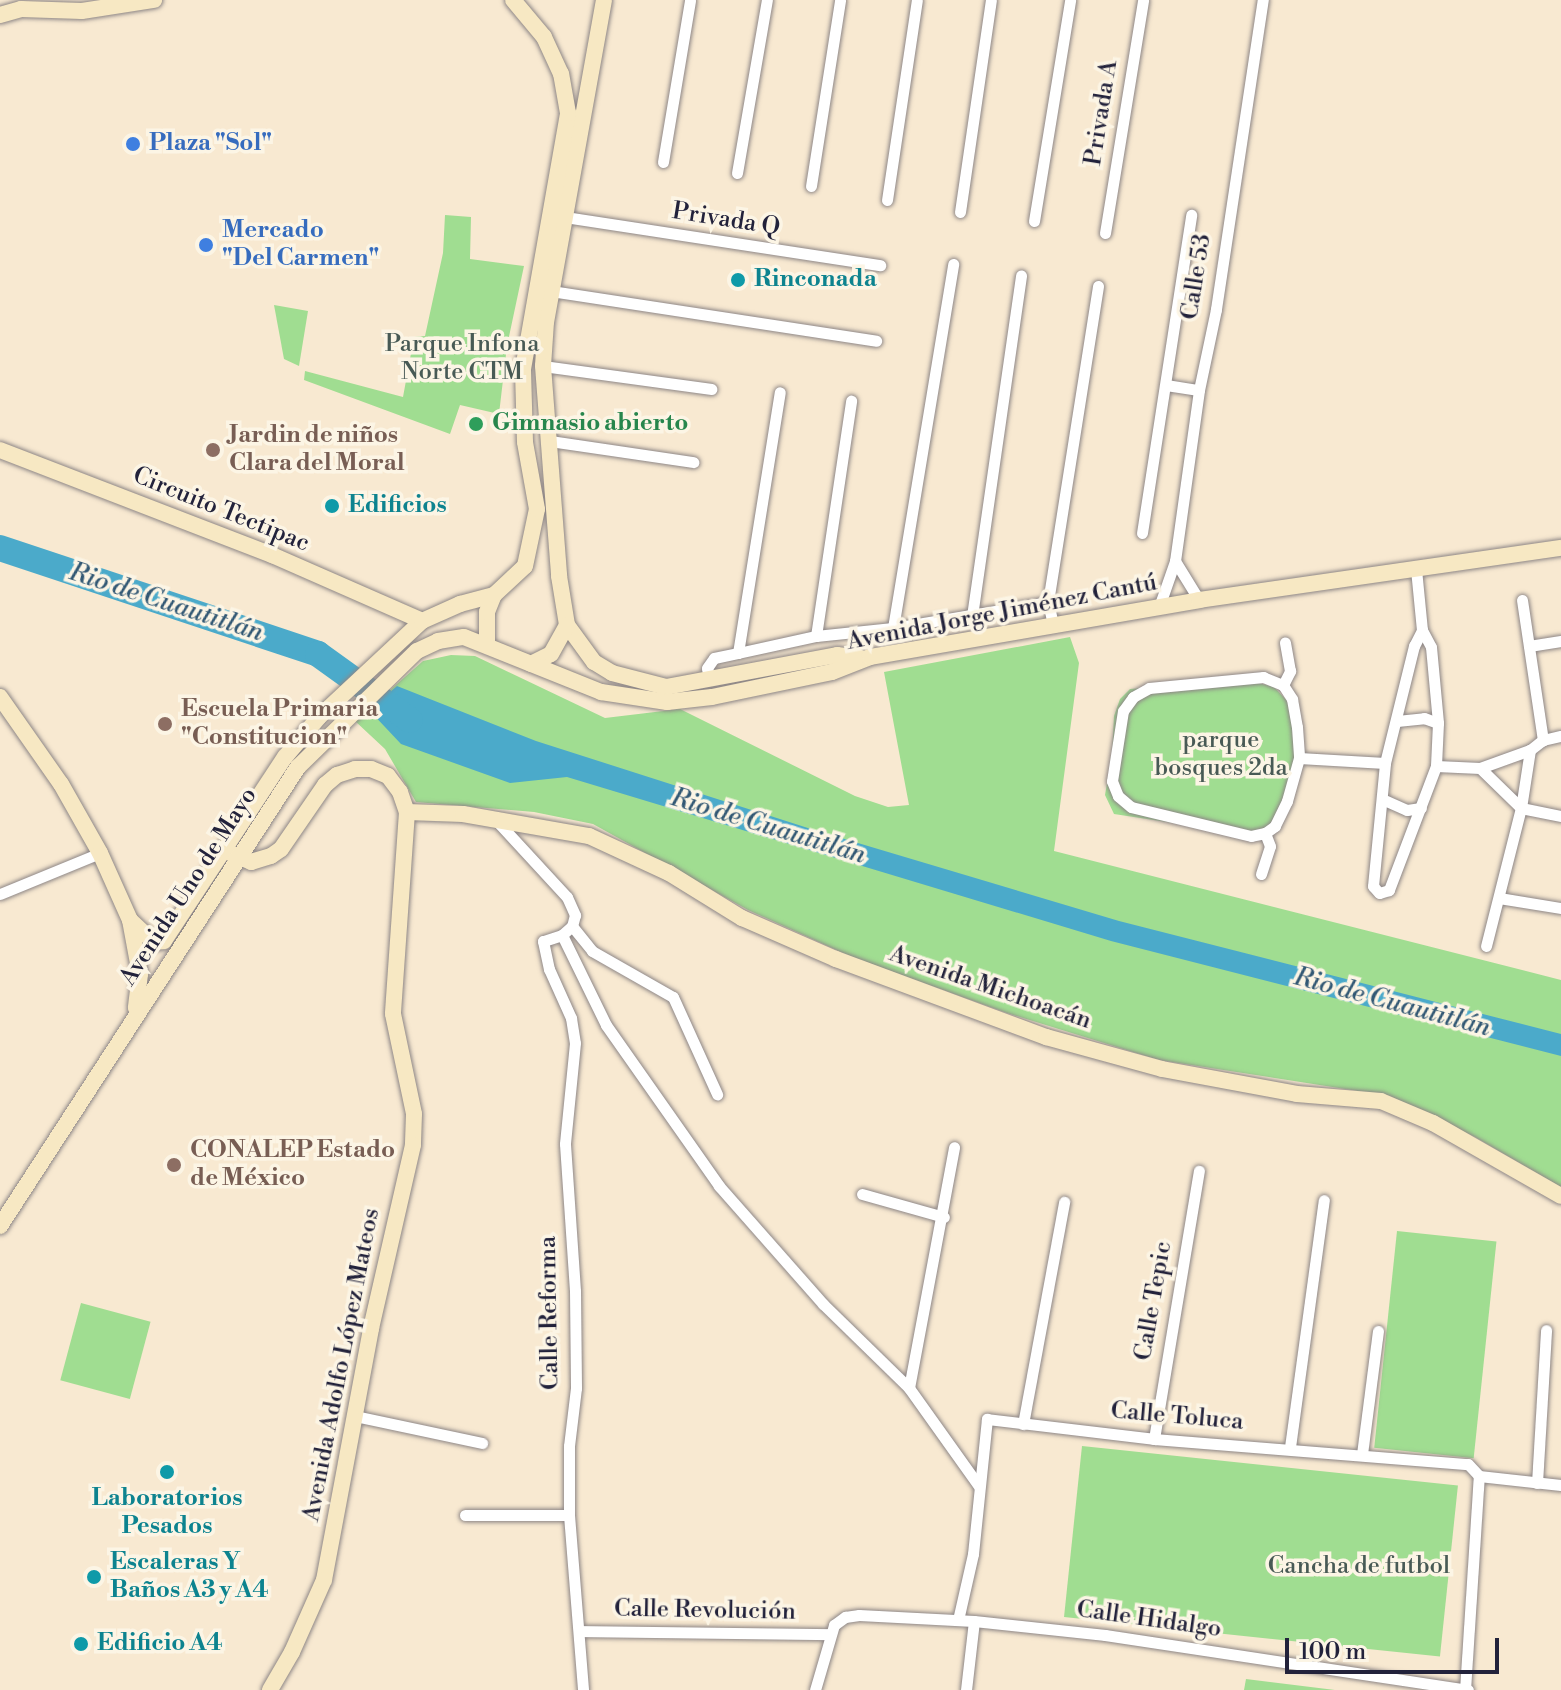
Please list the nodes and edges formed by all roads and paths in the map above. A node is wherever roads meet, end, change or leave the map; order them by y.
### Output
1 (154, 0) edge
2 (513, 0) edge
3 (604, 0) edge
4 (690, 0) edge
5 (767, 0) edge
6 (840, 0) edge
7 (917, 0) edge
8 (991, 0) edge
9 (1070, 0) edge
10 (1143, 0) edge
11 (1263, 0) edge
12 (0, 7) edge
13 (21, 9) junction
14 (0, 15) edge
15 (663, 162) dead end
16 (737, 173) dead end
17 (811, 186) dead end
18 (887, 200) dead end
19 (960, 212) dead end
20 (1191, 215) dead end
21 (565, 217) junction
22 (1034, 221) dead end
23 (1105, 233) dead end
24 (953, 264) dead end
25 (880, 265) dead end
26 (1021, 276) dead end
27 (1098, 286) dead end
28 (551, 291) junction
29 (876, 341) dead end
30 (543, 366) junction
31 (1166, 385) junction
32 (711, 389) dead end
33 (1199, 390) junction
34 (780, 392) dead end
35 (851, 401) dead end
36 (550, 441) junction
37 (0, 450) edge
38 (693, 462) dead end
39 (1142, 533) dead end
40 (1561, 548) edge
41 (1175, 561) junction
42 (525, 566) junction
43 (1416, 569) junction
44 (559, 576) junction
45 (494, 595) junction
46 (1199, 600) junction
47 (1522, 600) dead end
48 (1048, 602) junction
49 (1159, 607) junction
50 (972, 616) junction
51 (422, 621) junction
52 (567, 625) junction
53 (1053, 625) junction
54 (893, 628) junction
55 (1422, 630) junction
56 (816, 636) junction
57 (464, 637) joint
58 (1561, 641) edge
59 (1285, 642) dead end
60 (487, 645) junction
61 (1529, 646) junction
62 (738, 653) junction
63 (867, 658) junction
64 (531, 664) junction
65 (709, 680) junction
66 (1283, 685) junction
67 (0, 697) edge
68 (319, 717) junction
69 (1397, 721) junction
70 (1438, 723) junction
71 (333, 729) junction
72 (1561, 736) edge
73 (1543, 740) junction
74 (1530, 750) junction
75 (1299, 758) junction
76 (1385, 763) junction
77 (1436, 766) junction
78 (1480, 768) junction
79 (1382, 799) junction
80 (1421, 808) junction
81 (1521, 808) junction
82 (407, 812) junction
83 (1561, 816) edge
84 (495, 819) junction
85 (1265, 833) junction
86 (100, 853) junction
87 (230, 853) junction
88 (1261, 874) dead end
89 (0, 894) edge
90 (1499, 898) junction
91 (1561, 908) edge
92 (130, 920) junction
93 (572, 926) junction
94 (562, 935) junction
95 (1486, 946) dead end
96 (135, 1014) junction
97 (717, 1094) dead end
98 (954, 1147) dead end
99 (1199, 1171) dead end
100 (862, 1194) dead end
101 (1561, 1196) edge
102 (1324, 1200) dead end
103 (1064, 1202) dead end
104 (944, 1217) junction
105 (0, 1226) edge
106 (1546, 1330) dead end
107 (1378, 1331) dead end
108 (909, 1388) junction
109 (355, 1416) junction
110 (1023, 1424) junction
111 (1154, 1439) junction
112 (482, 1443) dead end
113 (1290, 1447) junction
114 (1362, 1454) junction
115 (1479, 1476) junction
116 (1537, 1483) junction
117 (1561, 1485) edge
118 (980, 1486) junction
119 (465, 1515) dead end
120 (569, 1515) junction
121 (958, 1620) junction
122 (974, 1621) junction
123 (579, 1631) junction
124 (830, 1634) junction
125 (1466, 1689) edge
126 (270, 1690) edge
127 (583, 1690) edge
128 (815, 1690) edge
129 (966, 1690) edge

1 - 13 main road
2 - 42 main road
3 - 21 main road
4 - 15 street
5 - 16 street
6 - 17 street
7 - 18 street
8 - 19 street
9 - 22 street
10 - 23 street, Privada A
11 - 33 street, Calle 53
12 - 13 street
13 - 14 main road
20 - 31 street
21 - 25 street, Privada Q
21 - 28 main road
24 - 54 street
26 - 50 street
27 - 48 street
28 - 29 street
28 - 30 main road
30 - 32 street
30 - 36 main road
31 - 33 street
31 - 39 street
33 - 41 street, Calle 53
34 - 62 street
35 - 56 street
36 - 38 street
36 - 44 main road
37 - 51 main road, Circuito Tectipac
40 - 43 main road, Avenida Jorge Jiménez Cantú
41 - 46 street
41 - 49 street, Calle 53
42 - 44 main road
42 - 45 main road
43 - 46 main road, Avenida Jorge Jiménez Cantú
43 - 55 street
44 - 52 main road
45 - 51 main road
45 - 60 main road
46 - 49 main road, Avenida Jorge Jiménez Cantú
47 - 61 street
48 - 50 street
48 - 53 street
49 - 53 main road, Avenida Jorge Jiménez Cantú
50 - 54 street
51 - 68 main road
52 - 64 main road
52 - 65 main road
53 - 63 main road, Avenida Jorge Jiménez Cantú
54 - 56 street
55 - 69 street
55 - 70 street
56 - 62 street
57 - 60 main road, Avenida Jorge Jiménez Cantú
57 - 71 main road, Avenida Uno de Mayo
58 - 61 street
59 - 66 street
60 - 64 main road, Avenida Jorge Jiménez Cantú
61 - 73 street
62 - 65 street
63 - 64 main road, Avenida Jorge Jiménez Cantú
63 - 65 main road
66 - 75 street
66 - 85 street
67 - 86 main road, Avenida Uno de Mayo
68 - 71 main road
68 - 87 main road
69 - 70 street
69 - 76 street
70 - 77 street
71 - 87 main road, Avenida Uno de Mayo
72 - 73 street
73 - 74 street
74 - 78 street
74 - 81 street
75 - 76 street
75 - 85 street
76 - 79 street
77 - 78 street
77 - 80 street
78 - 81 street
79 - 80 street
79 - 80 street
81 - 83 street
81 - 90 street
82 - 84 main road, Avenida Michoacán
82 - 87 main road
82 - 109 main road, Avenida Adolfo López Mateos
84 - 93 street
84 - 101 main road, Avenida Michoacán
85 - 88 street
86 - 89 street
86 - 92 main road, Avenida Uno de Mayo
87 - 92 main road
87 - 96 main road, Avenida Uno de Mayo
90 - 91 street
90 - 95 street
92 - 96 main road, Avenida Uno de Mayo
93 - 94 street
93 - 97 street
94 - 108 street
94 - 120 street, Calle Reforma
96 - 105 main road, Avenida Uno de Mayo
98 - 104 street
99 - 111 street, Calle Tepic
100 - 104 street
102 - 113 street
103 - 110 street
104 - 108 street
106 - 116 street
107 - 114 street
108 - 118 street
109 - 112 street
109 - 126 main road, Avenida Adolfo López Mateos
110 - 111 street, Calle Toluca
110 - 118 street, Calle Toluca
111 - 113 street, Calle Toluca
113 - 114 street, Calle Toluca
114 - 115 street, Calle Toluca
115 - 116 street, Calle Toluca
115 - 125 street
116 - 117 street, Calle Toluca
118 - 121 street, Calle Toluca
119 - 120 street
120 - 123 street, Calle Reforma
121 - 122 street, Calle Hidalgo
121 - 124 street, Calle Hidalgo
122 - 125 street, Calle Hidalgo
122 - 129 street
123 - 124 street, Calle Revolución
123 - 127 street, Calle Reforma
124 - 128 street

